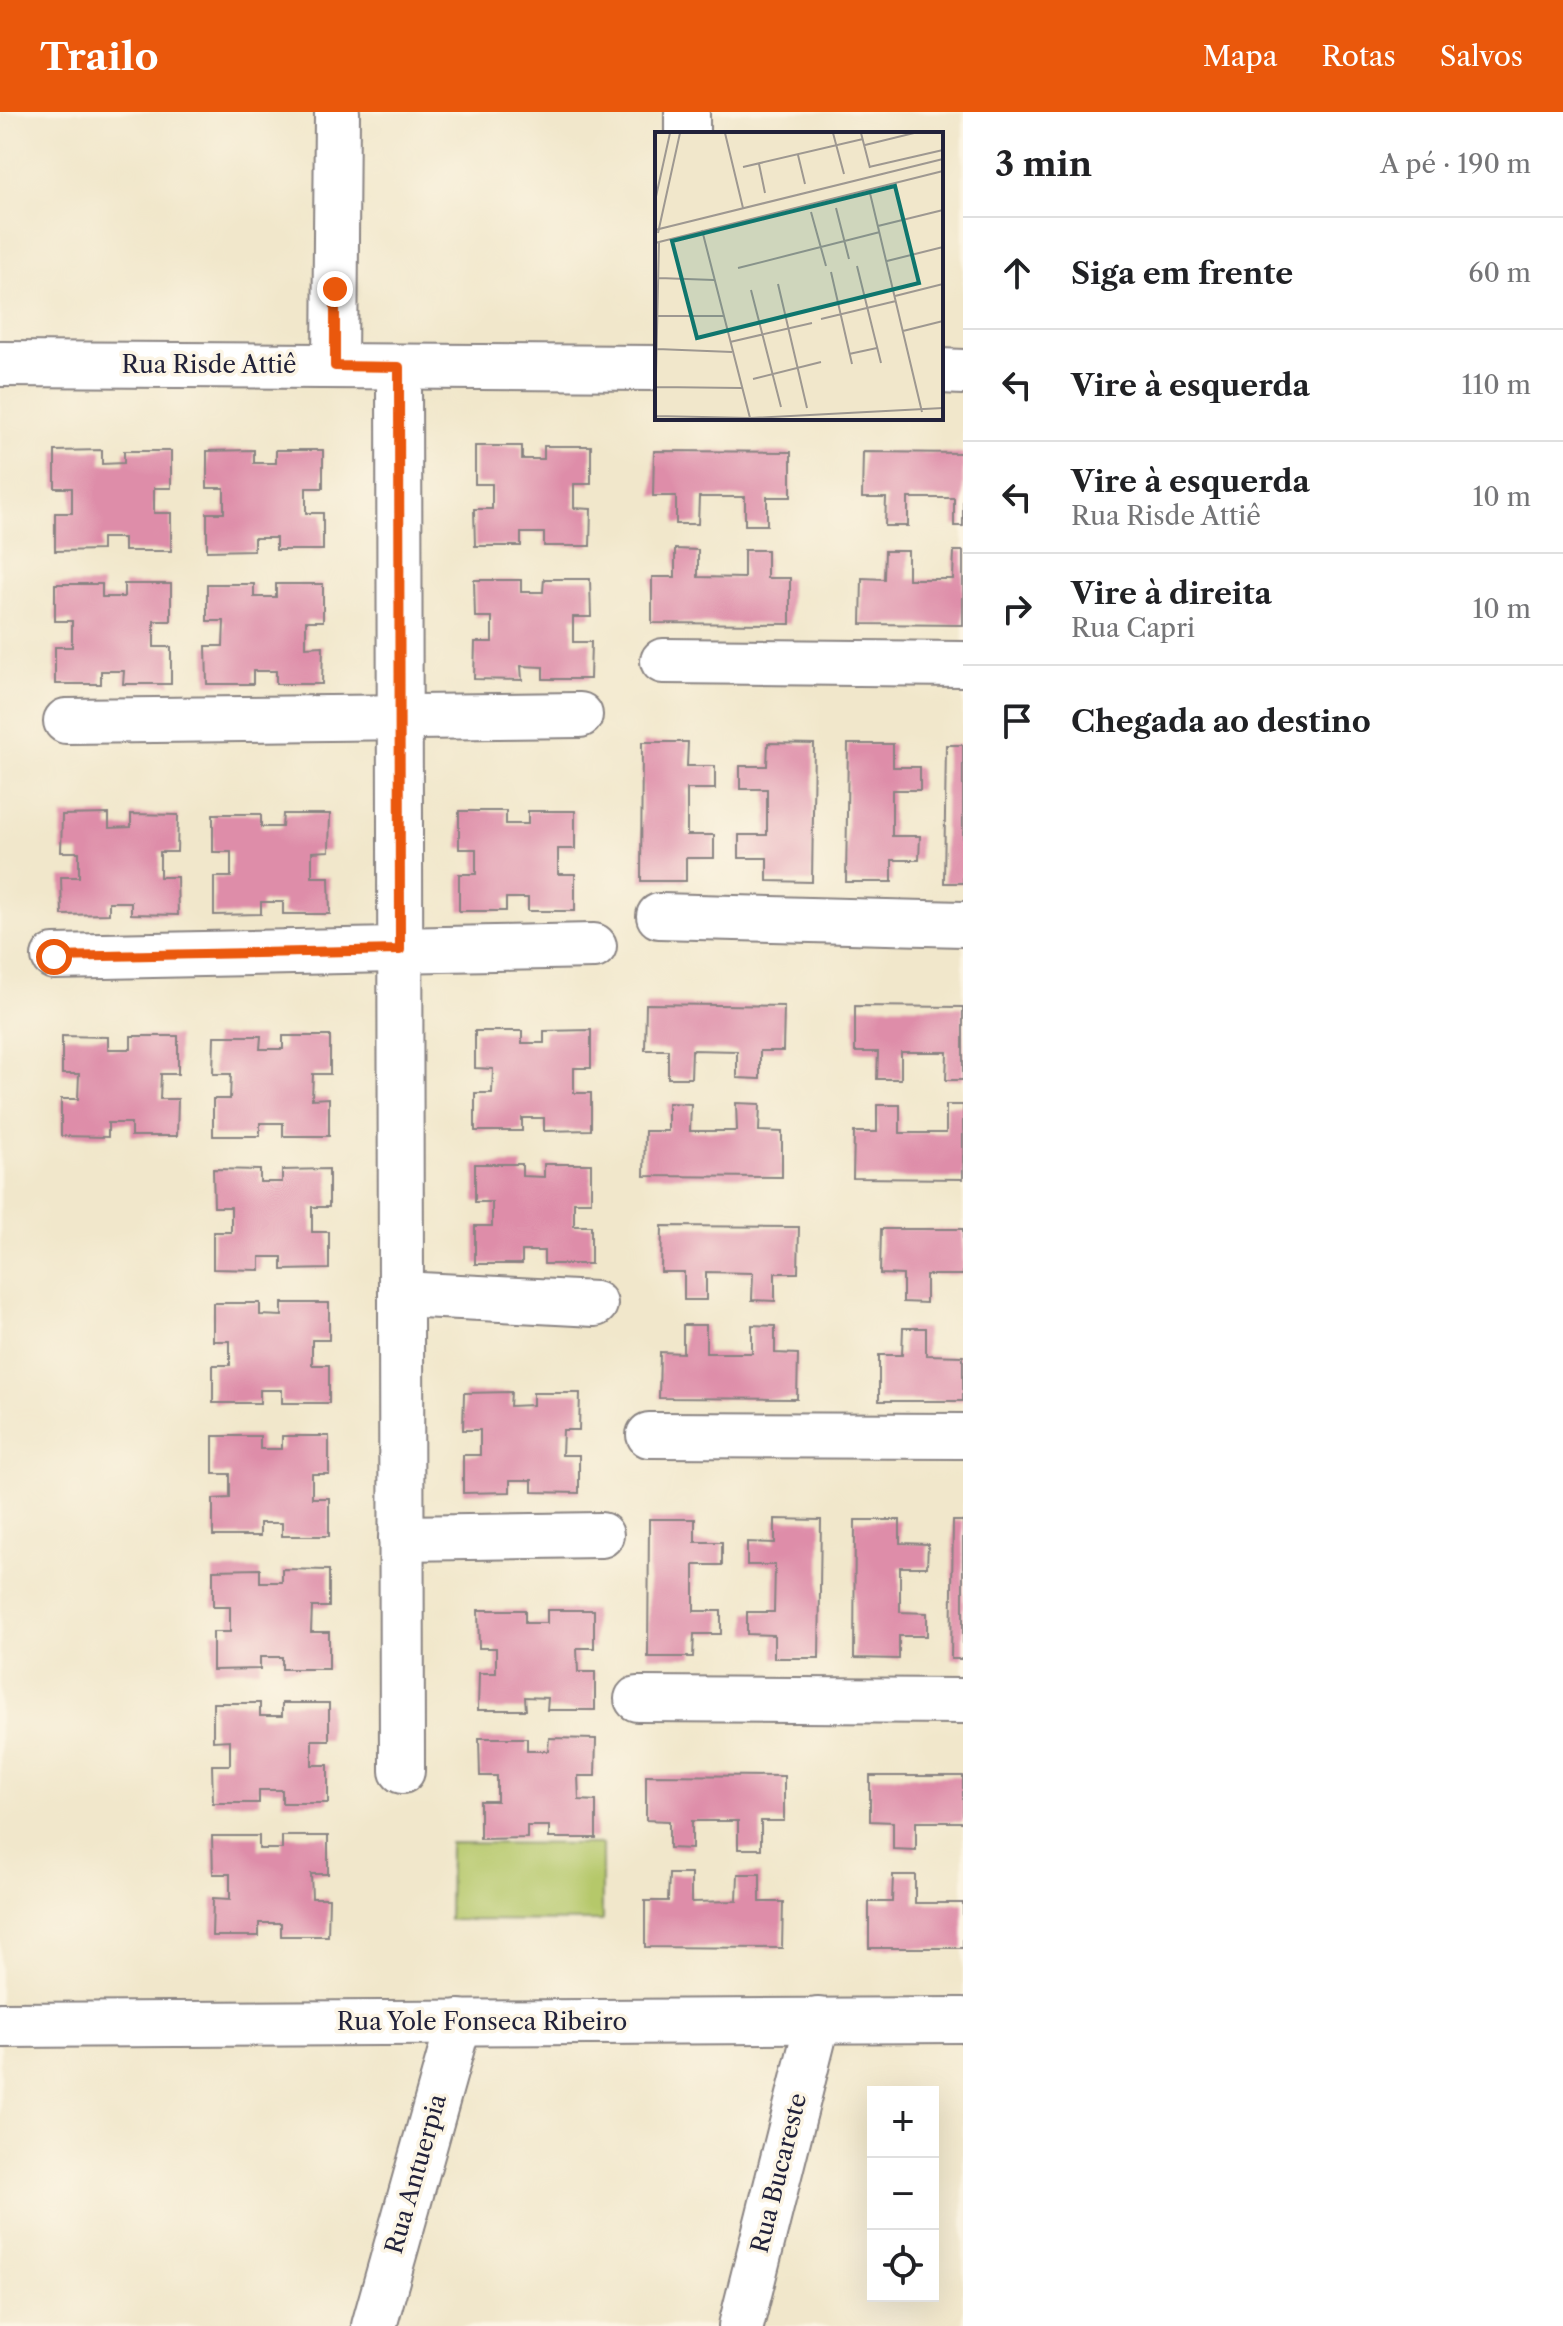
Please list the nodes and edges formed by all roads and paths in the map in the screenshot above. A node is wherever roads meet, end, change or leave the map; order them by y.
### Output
1 (337, 112) edge
2 (0, 364) edge
3 (335, 366) junction
4 (399, 367) junction
5 (655, 368) edge
6 (943, 371) edge
7 (963, 372) edge
8 (663, 661) dead end
9 (963, 664) edge
10 (580, 715) dead end
11 (400, 719) junction
12 (66, 721) dead end
13 (659, 916) dead end
14 (963, 924) edge
15 (594, 946) dead end
16 (400, 950) junction
17 (54, 957) dead end
18 (401, 1294) junction
19 (595, 1304) dead end
20 (649, 1435) dead end
21 (963, 1436) edge
22 (601, 1535) dead end
23 (401, 1538) junction
24 (637, 1699) dead end
25 (963, 1701) edge
26 (402, 1771) dead end
27 (818, 2020) junction
28 (963, 2020) edge
29 (459, 2022) junction
30 (0, 2025) edge
31 (374, 2326) edge
32 (741, 2326) edge

1 - 3 street
2 - 3 street, Rua Risde Attiê
3 - 4 street, Rua Risde Attiê
4 - 5 street, Rua Risde Attiê
4 - 11 street
6 - 7 street
8 - 9 street
10 - 11 street
11 - 12 street
11 - 16 street
13 - 14 street
15 - 16 street
16 - 17 street
16 - 18 street
18 - 19 street
18 - 23 street
20 - 21 street
22 - 23 street
23 - 26 street
24 - 25 street
27 - 28 street, Rua Yole Fonseca Ribeiro
27 - 29 street, Rua Yole Fonseca Ribeiro
27 - 32 street, Rua Bucareste
29 - 30 street, Rua Yole Fonseca Ribeiro
29 - 31 street, Rua Antuerpia

